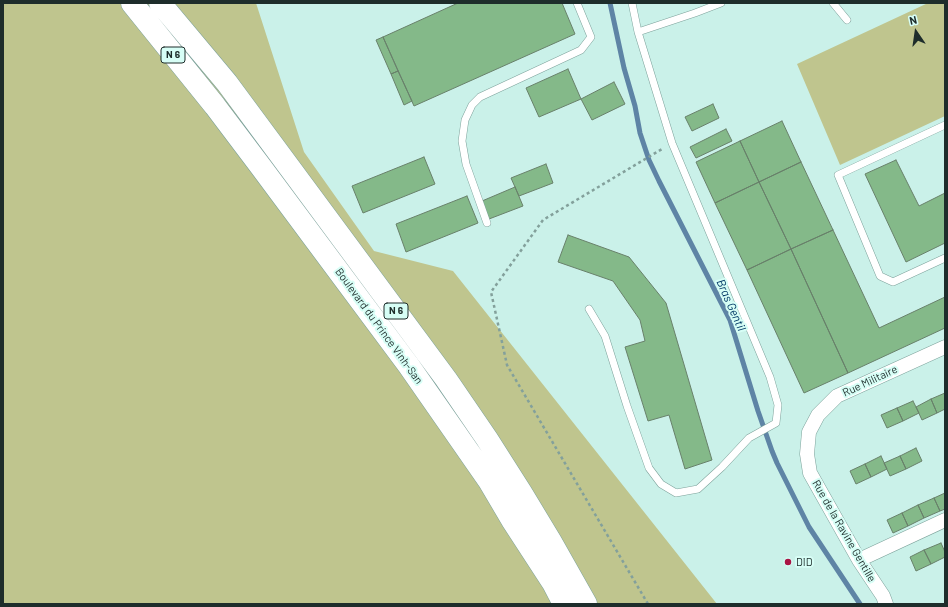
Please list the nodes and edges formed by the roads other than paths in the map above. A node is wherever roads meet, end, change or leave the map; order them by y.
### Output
1 (132, 3) edge
2 (160, 3) edge
3 (577, 3) edge
4 (632, 3) edge
5 (721, 3) edge
6 (833, 3) edge
7 (847, 20) dead end
8 (638, 32) junction
9 (945, 125) edge
10 (487, 223) dead end
11 (945, 258) edge
12 (589, 309) dead end
13 (945, 347) edge
14 (809, 432) joint
15 (945, 520) edge
16 (859, 560) junction
17 (564, 604) edge
18 (586, 604) edge
19 (886, 604) edge

1 - 17 main road, Boulevard du Prince Vinh-San / N 6
2 - 18 main road, Boulevard du Prince Vinh-San / N 6
3 - 10 lane
4 - 8 lane
5 - 8 lane
6 - 7 lane
8 - 12 lane
9 - 11 lane
13 - 14 street, Rue Militaire
14 - 16 street, Rue de la Ravine Gentille
15 - 16 street
16 - 19 street, Rue de la Ravine Gentille

